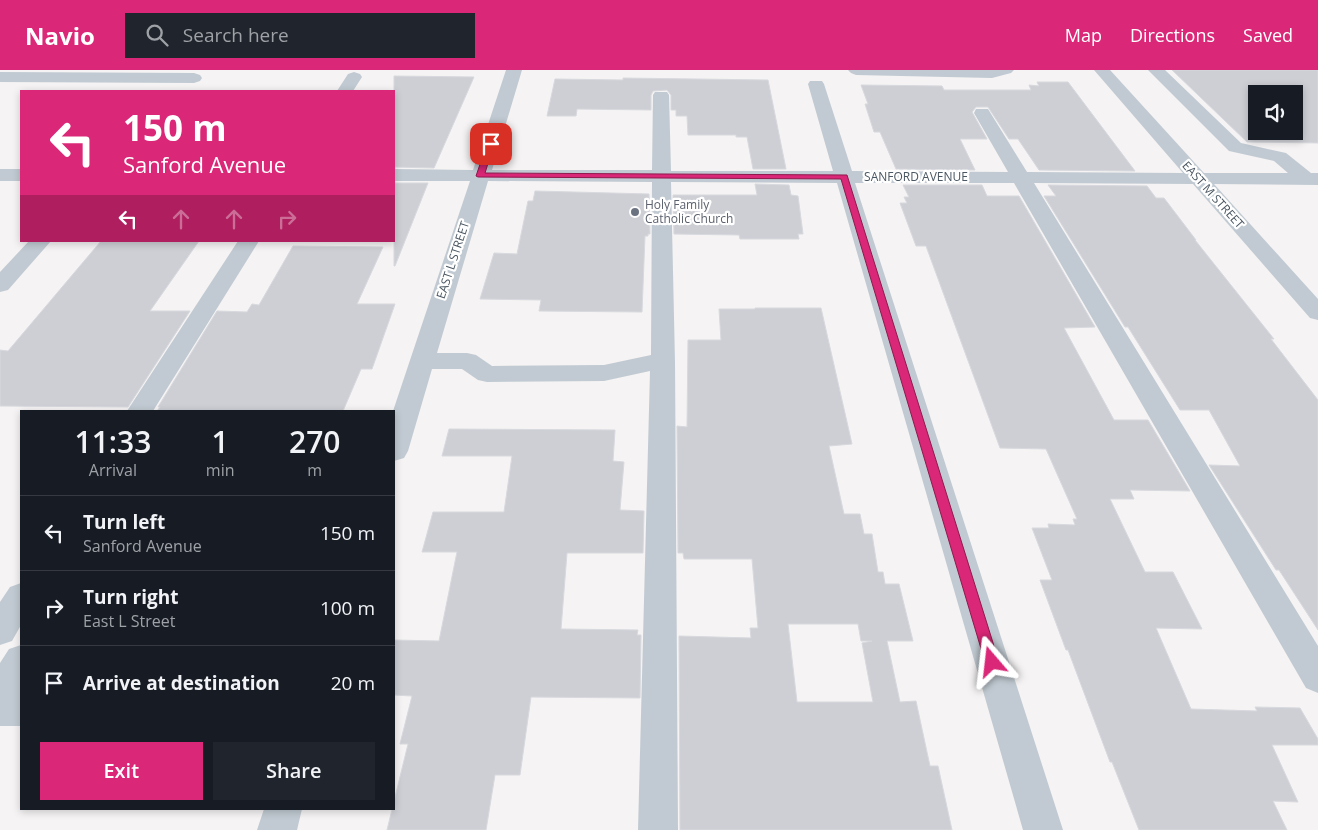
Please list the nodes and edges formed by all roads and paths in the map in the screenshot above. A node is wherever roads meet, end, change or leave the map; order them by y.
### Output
1 (514, 70) edge
2 (856, 70) edge
3 (1006, 70) edge
4 (1156, 70) edge
5 (197, 74) edge
6 (1105, 74) edge
7 (354, 76) dead end
8 (0, 77) edge
9 (816, 84) dead end
10 (182, 90) edge
11 (346, 90) edge
12 (661, 95) dead end
13 (982, 113) dead end
14 (0, 175) edge
15 (20, 175) edge
16 (395, 175) edge
17 (480, 176) junction
18 (661, 176) junction
19 (844, 176) junction
20 (1021, 177) junction
21 (1199, 178) junction
22 (1312, 179) edge
23 (40, 242) edge
24 (248, 242) edge
25 (0, 285) edge
26 (1318, 312) edge
27 (422, 361) junction
28 (662, 362) junction
29 (141, 410) edge
30 (395, 448) edge
31 (20, 600) edge
32 (0, 631) edge
33 (20, 662) edge
34 (1318, 677) edge
35 (0, 696) edge
36 (0, 709) edge
37 (20, 709) edge
38 (283, 810) edge
39 (277, 830) edge
40 (658, 830) edge
41 (1043, 830) edge

1 - 17 street, EAST L STREET
2 - 3 street
4 - 22 street
5 - 8 street
5 - 10 street
6 - 21 street, EAST M STREET
7 - 11 street
9 - 19 street
12 - 18 street
13 - 20 street
14 - 15 street
16 - 17 street, SANFORD AVENUE
17 - 18 street, SANFORD AVENUE
17 - 27 street, EAST L STREET
18 - 19 street, SANFORD AVENUE
18 - 28 street
19 - 20 street, SANFORD AVENUE
19 - 41 street
20 - 21 street, SANFORD AVENUE
20 - 34 street
21 - 22 street, SANFORD AVENUE
21 - 26 street, EAST M STREET
23 - 25 street
24 - 29 street
27 - 28 street
27 - 30 street, EAST L STREET
28 - 40 street
31 - 32 street
33 - 35 street
36 - 37 street
38 - 39 street

